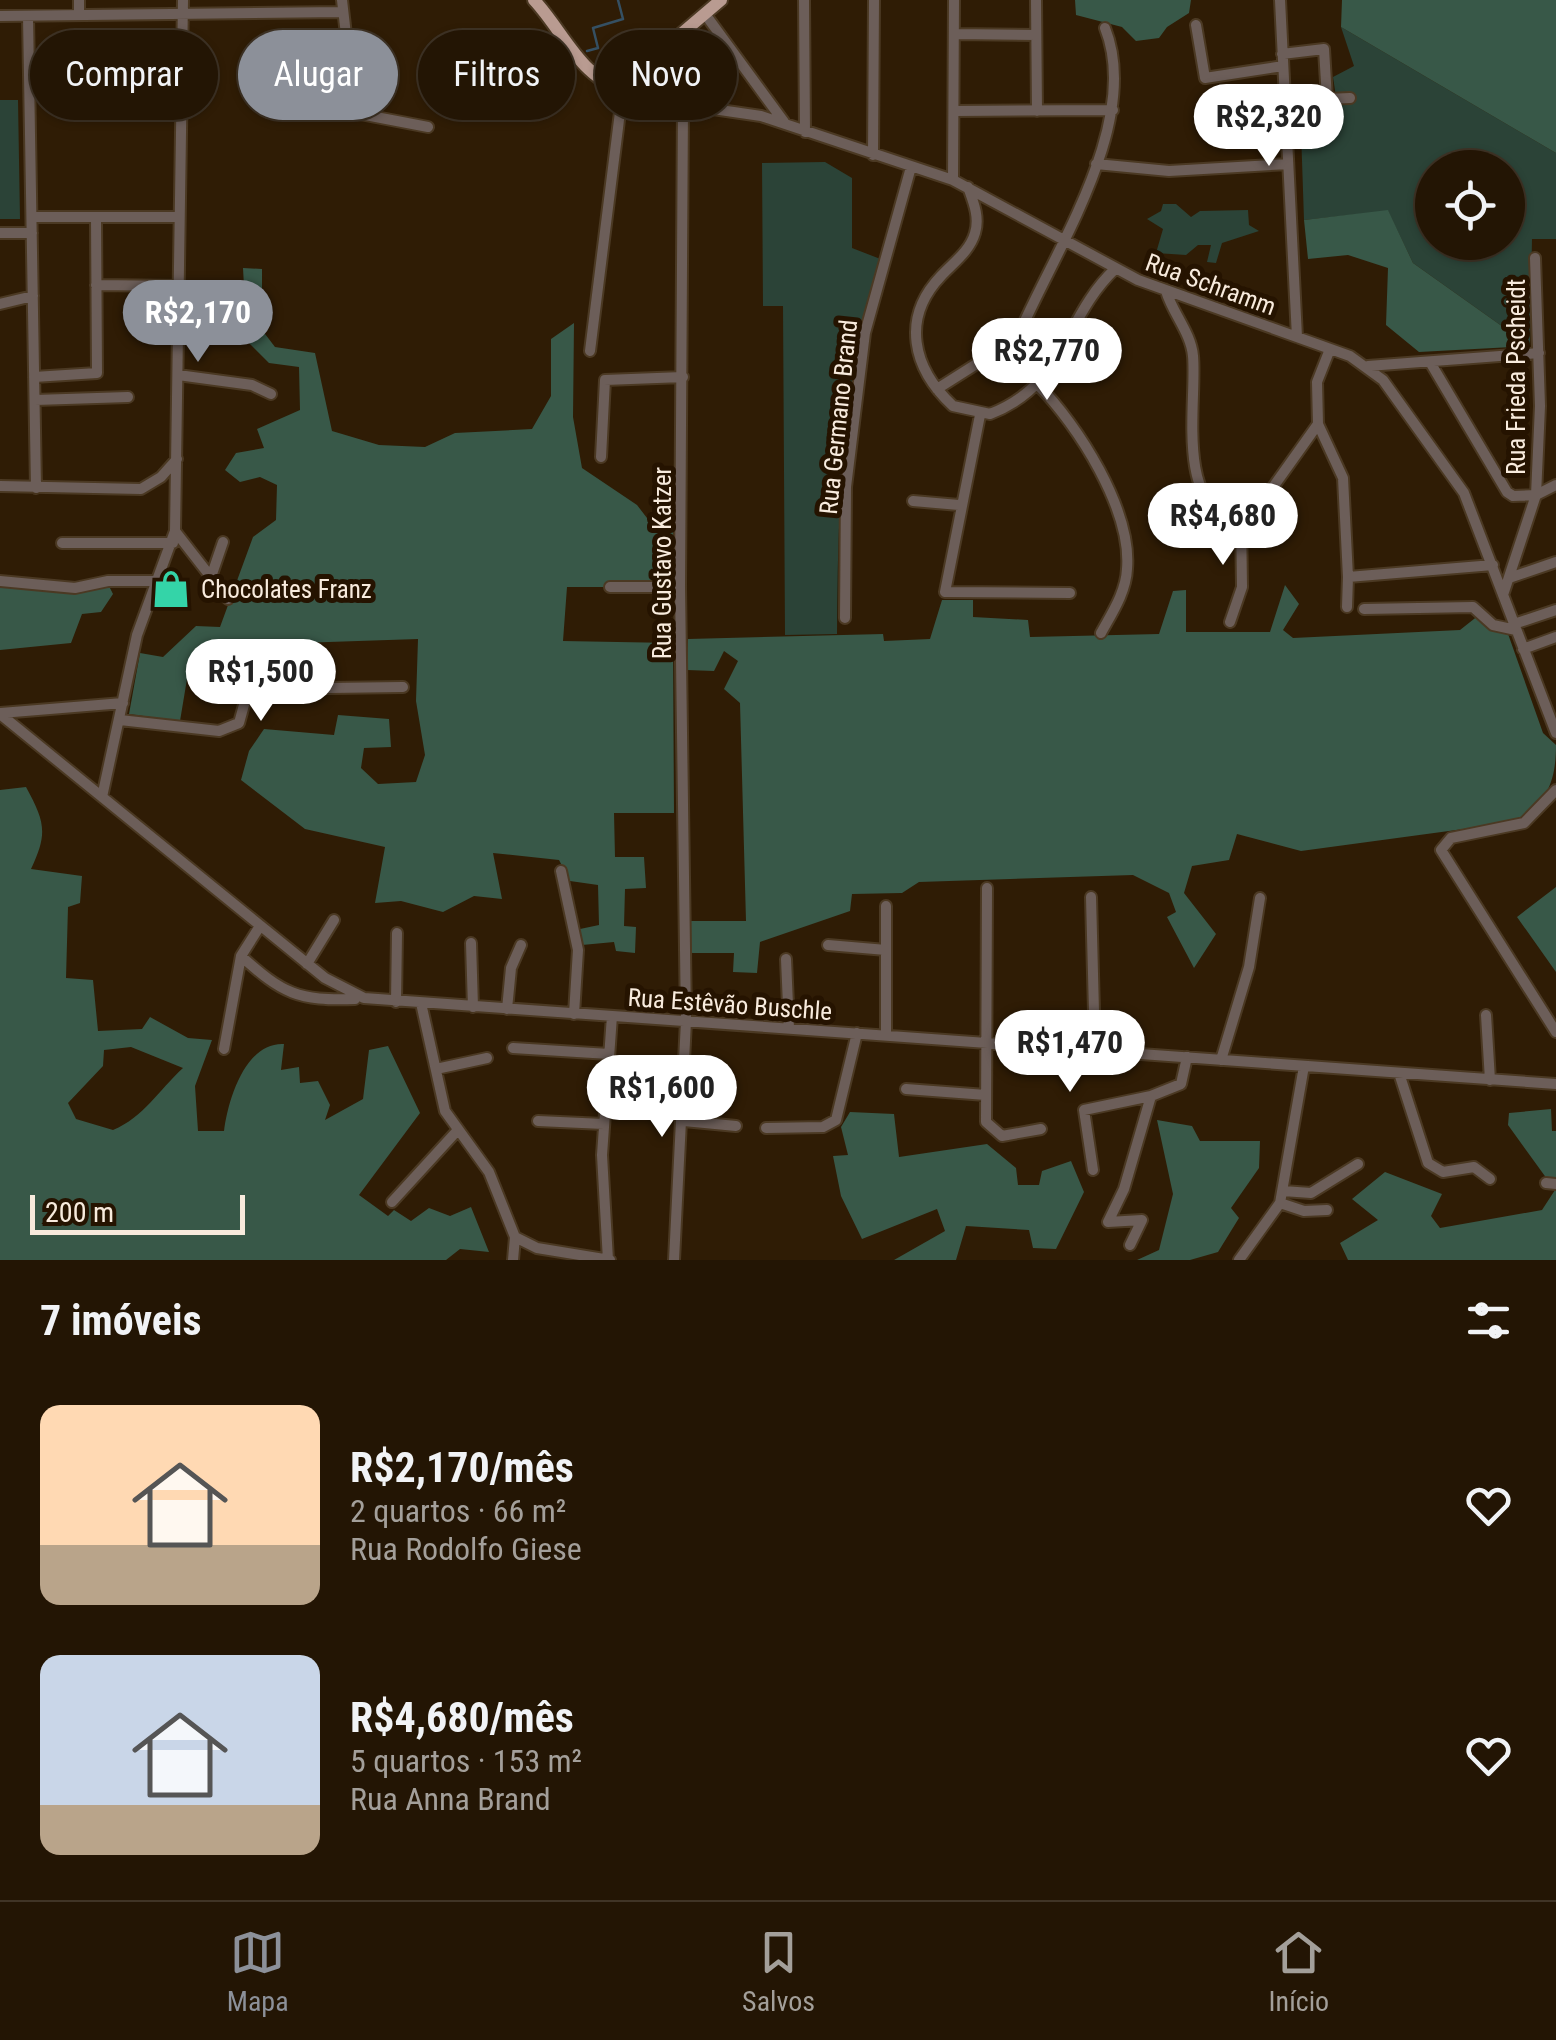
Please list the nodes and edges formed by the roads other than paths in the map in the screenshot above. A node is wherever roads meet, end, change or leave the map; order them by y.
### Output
1 (79, 0) edge
2 (184, 0) edge
3 (534, 0) edge
4 (721, 0) edge
5 (804, 0) edge
6 (874, 0) edge
7 (954, 0) edge
8 (1036, 0) edge
9 (1280, 0) edge
10 (342, 6) edge
11 (183, 14) junction
12 (705, 14) junction
13 (0, 16) edge
14 (28, 16) junction
15 (79, 16) junction
16 (1196, 25) dead end
17 (1105, 28) dead end
18 (689, 30) edge
19 (954, 34) junction
20 (1036, 36) junction
21 (1283, 60) junction
22 (595, 77) edge
23 (1350, 98) dead end
24 (1112, 110) junction
25 (954, 111) junction
26 (1037, 111) junction
27 (737, 115) edge
28 (619, 120) edge
29 (683, 120) edge
30 (785, 124) junction
31 (428, 127) dead end
32 (805, 132) junction
33 (873, 155) junction
34 (1096, 164) junction
35 (1288, 164) junction
36 (911, 167) junction
37 (954, 180) junction
38 (968, 187) junction
39 (96, 217) junction
40 (179, 217) junction
41 (32, 218) junction
42 (0, 233) edge
43 (32, 233) junction
44 (1061, 241) junction
45 (1535, 258) dead end
46 (1115, 269) junction
47 (96, 285) junction
48 (179, 286) junction
49 (1166, 292) junction
50 (33, 296) junction
51 (0, 304) edge
52 (179, 317) junction
53 (232, 322) dead end
54 (1297, 337) junction
55 (1330, 349) junction
56 (590, 351) dead end
57 (1539, 354) junction
58 (1430, 362) junction
59 (1368, 366) junction
60 (178, 375) junction
61 (34, 377) junction
62 (683, 377) junction
63 (1038, 384) junction
64 (938, 389) junction
65 (271, 394) dead end
66 (128, 397) dead end
67 (35, 400) junction
68 (980, 415) junction
69 (1318, 424) junction
70 (601, 457) dead end
71 (177, 459) junction
72 (1556, 484) edge
73 (0, 486) edge
74 (36, 488) junction
75 (1536, 495) junction
76 (914, 501) dead end
77 (959, 504) junction
78 (1240, 519) junction
79 (174, 537) junction
80 (223, 542) dead end
81 (62, 543) dead end
82 (1556, 562) edge
83 (1493, 565) junction
84 (1348, 577) junction
85 (1512, 577) junction
86 (211, 578) junction
87 (0, 581) edge
88 (160, 581) junction
89 (610, 588) dead end
90 (680, 588) junction
91 (1070, 593) dead end
92 (1503, 595) junction
93 (228, 598) dead end
94 (1348, 607) dead end
95 (1364, 610) dead end
96 (1556, 610) edge
97 (846, 618) dead end
98 (1230, 622) dead end
99 (1515, 627) junction
100 (1102, 633) dead end
101 (1556, 637) edge
102 (1522, 649) junction
103 (403, 687) dead end
104 (123, 703) junction
105 (0, 714) edge
106 (26, 714) junction
107 (120, 720) junction
108 (22, 732) junction
109 (1556, 733) edge
110 (1556, 790) edge
111 (102, 797) junction
112 (561, 872) dead end
113 (987, 888) dead end
114 (1091, 897) dead end
115 (1260, 898) dead end
116 (886, 906) dead end
117 (334, 920) dead end
118 (260, 926) junction
119 (397, 933) dead end
120 (471, 943) dead end
121 (521, 945) dead end
122 (828, 945) dead end
123 (886, 950) junction
124 (241, 956) junction
125 (786, 959) dead end
126 (307, 964) junction
127 (364, 998) junction
128 (396, 1002) junction
129 (421, 1004) junction
130 (474, 1007) junction
131 (507, 1009) junction
132 (574, 1014) junction
133 (1486, 1015) dead end
134 (612, 1016) junction
135 (686, 1021) junction
136 (789, 1028) junction
137 (857, 1032) junction
138 (1556, 1032) edge
139 (886, 1035) junction
140 (988, 1042) junction
141 (513, 1048) dead end
142 (224, 1049) dead end
143 (1096, 1050) junction
144 (609, 1054) junction
145 (1187, 1057) junction
146 (487, 1058) dead end
147 (1221, 1060) junction
148 (1304, 1066) junction
149 (436, 1070) junction
150 (1399, 1073) junction
151 (1490, 1080) junction
152 (1556, 1084) edge
153 (607, 1085) junction
154 (686, 1089) junction
155 (906, 1090) dead end
156 (986, 1095) junction
157 (1151, 1096) junction
158 (538, 1121) dead end
159 (684, 1121) junction
160 (604, 1124) junction
161 (736, 1126) dead end
162 (766, 1128) dead end
163 (1041, 1130) dead end
164 (456, 1132) junction
165 (1358, 1164) dead end
166 (1093, 1170) dead end
167 (1490, 1178) dead end
168 (1281, 1197) junction
169 (392, 1202) dead end
170 (1327, 1210) dead end
171 (515, 1237) junction
172 (1130, 1244) dead end
173 (513, 1260) edge
174 (609, 1260) edge
175 (674, 1260) edge
176 (1239, 1260) edge

1 - 15 street
2 - 11 street
3 - 22 main road
4 - 12 main road
5 - 32 street
6 - 33 street
7 - 19 street
8 - 20 street
9 - 21 street
10 - 11 street
10 - 31 street
11 - 15 street
11 - 40 street
12 - 18 main road
12 - 30 street
13 - 14 street
14 - 15 street
14 - 41 street
16 - 21 street
17 - 24 street
19 - 20 street
19 - 25 street
20 - 26 street
21 - 23 street
21 - 35 street
24 - 26 street
24 - 34 street
25 - 26 street
25 - 37 street
27 - 30 street, Rua Schramm
28 - 56 street
29 - 62 street, Rua Gustavo Katzer
30 - 32 street, Rua Schramm
32 - 33 street, Rua Schramm
33 - 36 street, Rua Schramm
34 - 35 street
34 - 44 street
35 - 54 street
36 - 37 street, Rua Schramm
36 - 97 street, Rua Germano Brand
37 - 38 street, Rua Schramm
38 - 44 street, Rua Schramm
38 - 64 street
39 - 40 street
39 - 41 street
39 - 47 street
40 - 48 street
41 - 43 street
42 - 43 street
43 - 50 street
44 - 46 street, Rua Schramm
44 - 64 street
45 - 57 street, Rua Frieda Pscheidt
46 - 49 street, Rua Schramm
46 - 63 street
47 - 48 street
47 - 61 street
48 - 52 street
49 - 54 street, Rua Schramm
49 - 78 street
50 - 51 street
50 - 61 street
52 - 53 street
52 - 60 street
54 - 55 street, Rua Schramm
55 - 59 street, Rua Schramm
55 - 69 street
57 - 58 street
57 - 75 street, Rua Frieda Pscheidt
58 - 59 street
58 - 75 street
59 - 83 street, Rua Schramm
60 - 65 street
60 - 71 street
61 - 67 street
62 - 70 street
62 - 90 street, Rua Gustavo Katzer
63 - 68 street
63 - 100 street
64 - 68 street
66 - 67 street
67 - 74 street
68 - 77 street
69 - 78 street
69 - 84 street
71 - 74 street
71 - 79 street
72 - 75 street
73 - 74 street
75 - 85 street, Rua Frieda Pscheidt
76 - 77 street
77 - 91 street
78 - 98 street
79 - 81 street
79 - 86 street
79 - 88 street
80 - 86 street
82 - 85 street
83 - 84 street
83 - 92 street, Rua Schramm
84 - 94 street
85 - 92 street, Rua Frieda Pscheidt
86 - 93 street
87 - 88 street
88 - 104 street
89 - 90 street
90 - 135 street, Rua Gustavo Katzer
92 - 99 street, Rua Schramm
95 - 99 street
96 - 99 street
99 - 102 street, Rua Schramm
101 - 102 street
102 - 109 street, Rua Schramm
103 - 107 street
104 - 106 street
104 - 107 street
105 - 106 street
105 - 108 street, Rua Estêvão Buschle
106 - 108 street
107 - 111 street
108 - 111 street, Rua Estêvão Buschle
110 - 138 street
111 - 118 street, Rua Estêvão Buschle
112 - 132 street
113 - 140 street
114 - 143 street
115 - 147 street
116 - 123 street
117 - 126 street
118 - 124 street
118 - 126 street, Rua Estêvão Buschle
119 - 128 street
120 - 130 street
121 - 131 street
122 - 123 street
123 - 139 street
124 - 127 street
124 - 142 street
125 - 136 street
126 - 127 street, Rua Estêvão Buschle
127 - 128 street, Rua Estêvão Buschle
128 - 129 street, Rua Estêvão Buschle
129 - 130 street, Rua Estêvão Buschle
129 - 149 street
130 - 131 street, Rua Estêvão Buschle
131 - 132 street, Rua Estêvão Buschle
132 - 134 street, Rua Estêvão Buschle
133 - 151 street
134 - 135 street, Rua Estêvão Buschle
134 - 144 street
135 - 136 street, Rua Estêvão Buschle
135 - 154 street, Rua Gustavo Katzer
136 - 137 street, Rua Estêvão Buschle
137 - 139 street, Rua Estêvão Buschle
137 - 162 street
139 - 140 street, Rua Estêvão Buschle
140 - 143 street, Rua Estêvão Buschle
140 - 156 street
141 - 144 street
143 - 145 street, Rua Estêvão Buschle
144 - 153 street
145 - 147 street, Rua Estêvão Buschle
145 - 157 street
146 - 149 street
147 - 148 street, Rua Estêvão Buschle
148 - 150 street, Rua Estêvão Buschle
148 - 168 street
149 - 164 street
150 - 151 street, Rua Estêvão Buschle
150 - 167 street
151 - 152 street, Rua Estêvão Buschle
153 - 154 street
153 - 160 street
154 - 159 street, Rua Gustavo Katzer
155 - 156 street
156 - 163 street
157 - 166 street
157 - 172 street
158 - 160 street
159 - 161 street
159 - 175 street, Rua Gustavo Katzer
160 - 174 street
164 - 169 street
164 - 171 street
165 - 168 street
168 - 170 street
168 - 176 street
171 - 173 street
171 - 174 street

